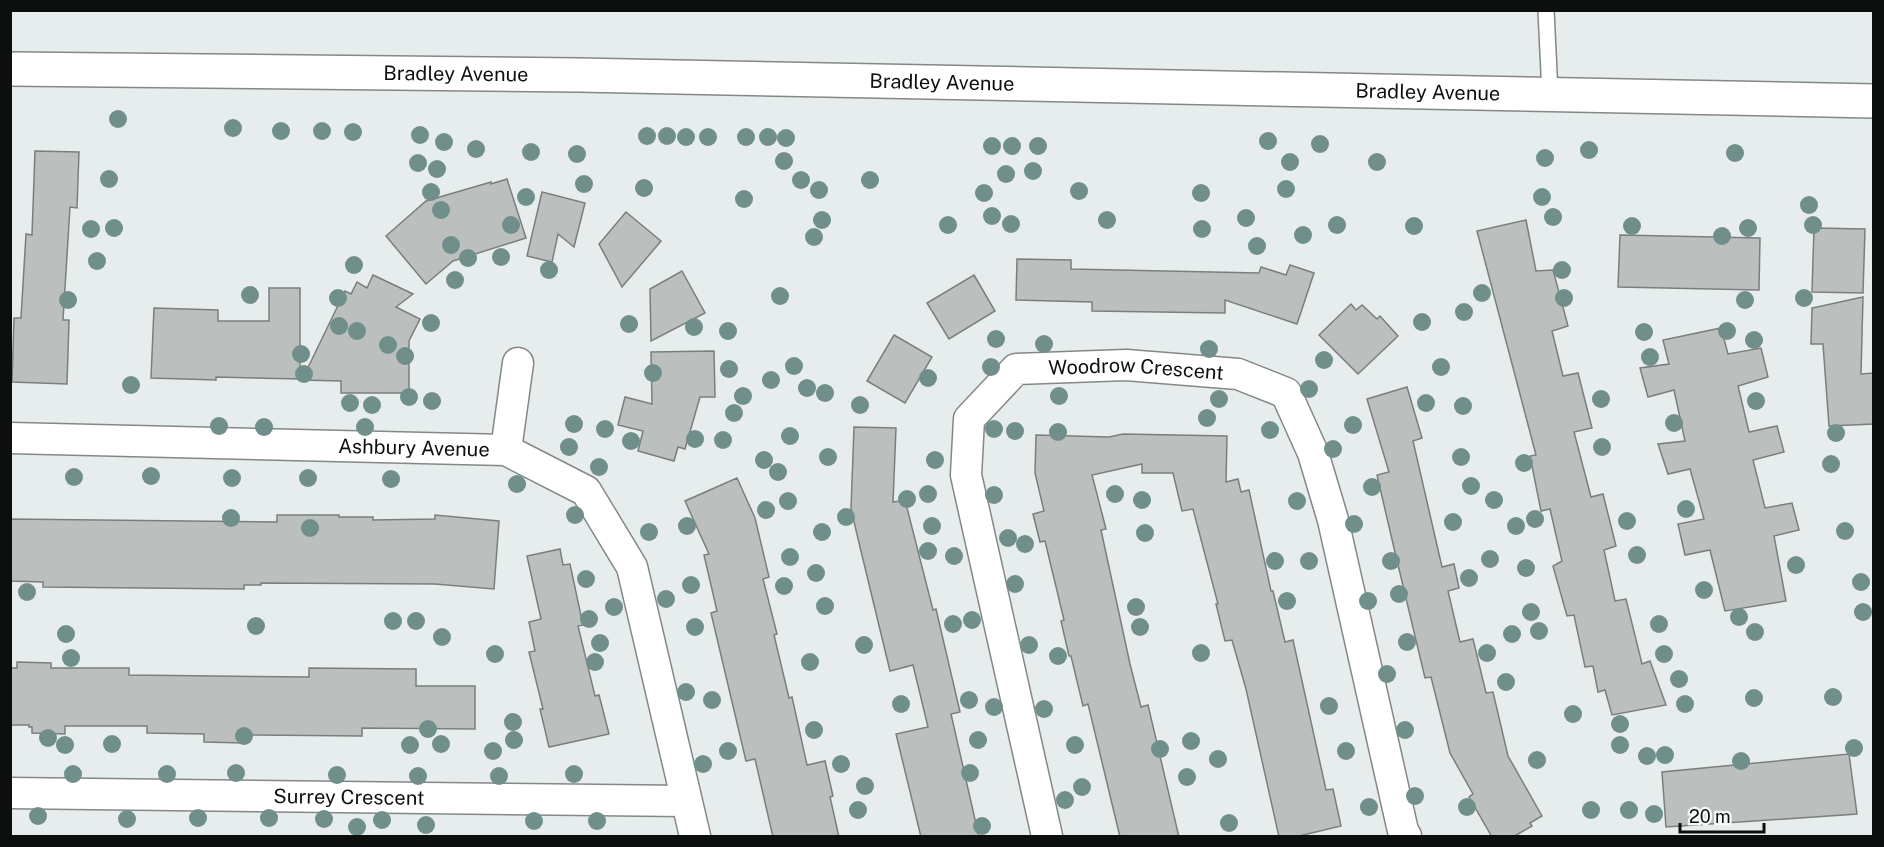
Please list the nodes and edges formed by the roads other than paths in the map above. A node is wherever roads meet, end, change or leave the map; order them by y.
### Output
1 (1546, 10) edge
2 (10, 69) edge
3 (1550, 94) junction
4 (1874, 101) edge
5 (518, 363) dead end
6 (10, 438) edge
7 (506, 450) junction
8 (10, 794) edge
9 (686, 801) junction
10 (695, 837) edge
11 (1047, 837) edge
12 (1406, 837) edge

1 - 3 lane
2 - 3 main road, Bradley Avenue
3 - 4 main road, Bradley Avenue
5 - 7 street
6 - 7 street, Ashbury Avenue
7 - 9 street, Ashbury Avenue
8 - 9 street, Surrey Crescent
9 - 10 street, Ashbury Avenue
11 - 12 street, Woodrow Crescent

